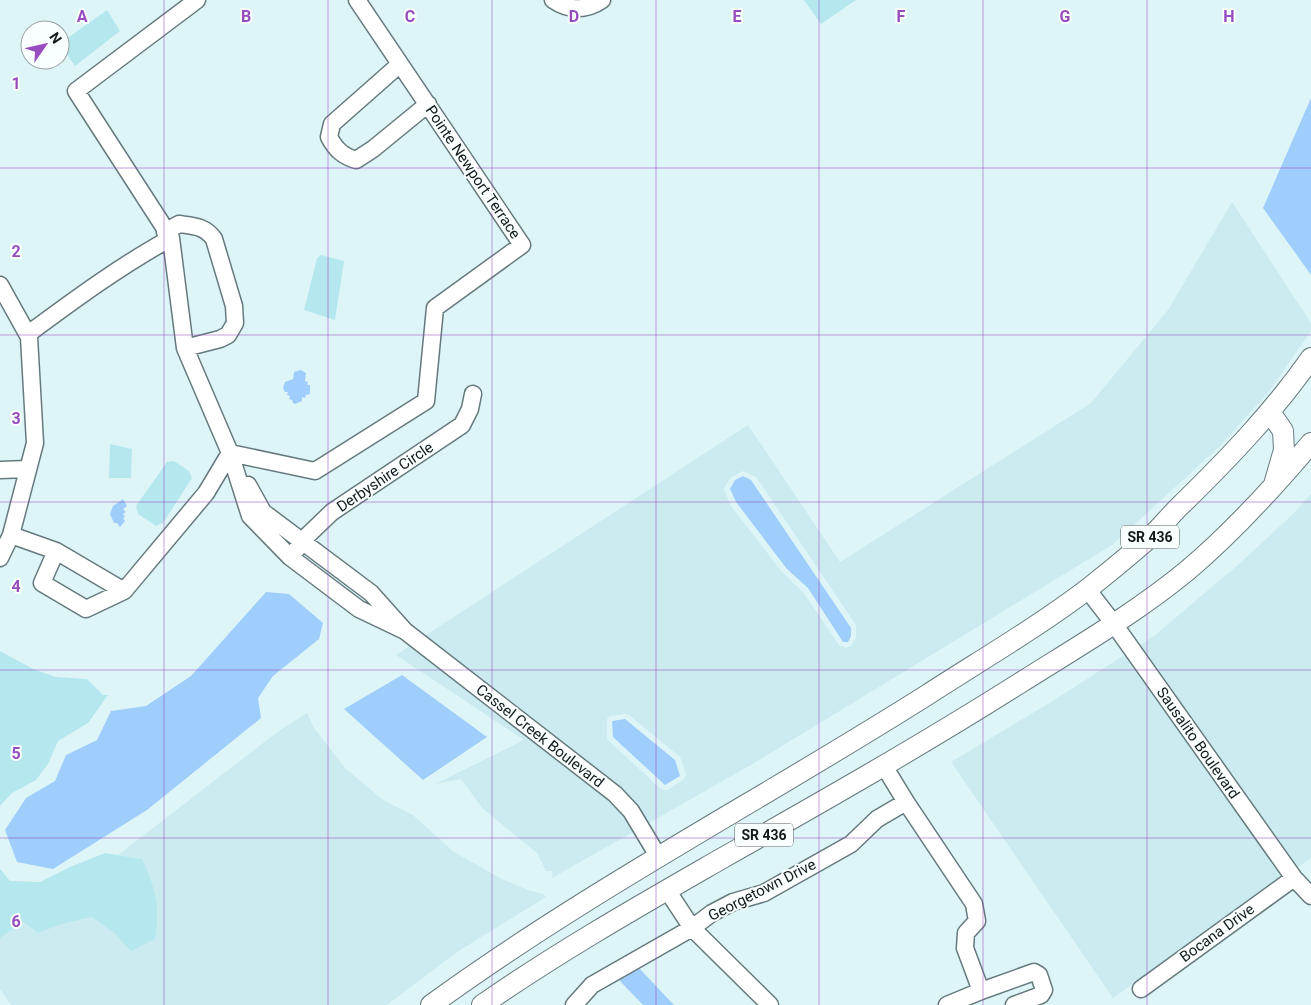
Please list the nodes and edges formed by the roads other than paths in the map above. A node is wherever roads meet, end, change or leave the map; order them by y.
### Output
1 (197, 0) edge
2 (357, 0) edge
3 (553, 0) edge
4 (602, 0) edge
5 (400, 64) junction
6 (428, 104) junction
7 (168, 235) junction
8 (0, 284) edge
9 (28, 334) junction
10 (185, 348) junction
11 (1311, 358) edge
12 (473, 394) dead end
13 (1270, 412) junction
14 (1311, 444) edge
15 (230, 453) junction
16 (28, 469) junction
17 (0, 470) edge
18 (1273, 487) junction
19 (11, 535) junction
20 (302, 542) junction
21 (56, 551) junction
22 (290, 557) junction
23 (0, 558) edge
24 (1087, 589) junction
25 (124, 590) junction
26 (1114, 624) junction
27 (405, 631) junction
28 (884, 766) junction
29 (906, 802) junction
30 (658, 856) junction
31 (1294, 878) junction
32 (668, 890) junction
33 (1311, 896) edge
34 (692, 928) junction
35 (1141, 989) dead end
36 (981, 991) junction
37 (431, 1005) edge
38 (482, 1005) edge
39 (574, 1005) edge
40 (770, 1005) edge
41 (946, 1005) edge
42 (1014, 1005) edge

1 - 7 street
2 - 5 street, Pointe Newport Terrace
3 - 4 street
5 - 6 street, Pointe Newport Terrace
5 - 6 street
6 - 15 street, Pointe Newport Terrace
7 - 9 street
7 - 10 street
7 - 10 street
8 - 9 street
9 - 16 street
10 - 15 street
11 - 13 main road, SR 436
12 - 20 street, Derbyshire Circle
13 - 18 main road
13 - 24 main road, SR 436
14 - 18 main road, SR 436
15 - 20 street, Cassel Creek Boulevard
15 - 22 street, Cassel Creek Boulevard
15 - 25 street
16 - 17 street
16 - 19 street
18 - 26 main road, SR 436
19 - 21 street
19 - 23 street
20 - 22 street, Derbyshire Circle
20 - 27 street, Cassel Creek Boulevard
21 - 25 street
21 - 25 street
22 - 27 street, Cassel Creek Boulevard
24 - 26 street, Sausalito Boulevard
24 - 30 main road, SR 436
26 - 28 main road, SR 436
26 - 31 street, Sausalito Boulevard
27 - 30 street, Cassel Creek Boulevard
28 - 29 street
28 - 32 main road, SR 436
29 - 34 street, Georgetown Drive
29 - 36 street
30 - 37 main road, SR 436
31 - 33 street, Sausalito Boulevard
31 - 35 street, Bocana Drive
32 - 34 street, Georgetown Drive
32 - 38 main road, SR 436
34 - 39 street, Georgetown Drive
34 - 40 street, Georgetown Drive
36 - 41 street
36 - 42 street

